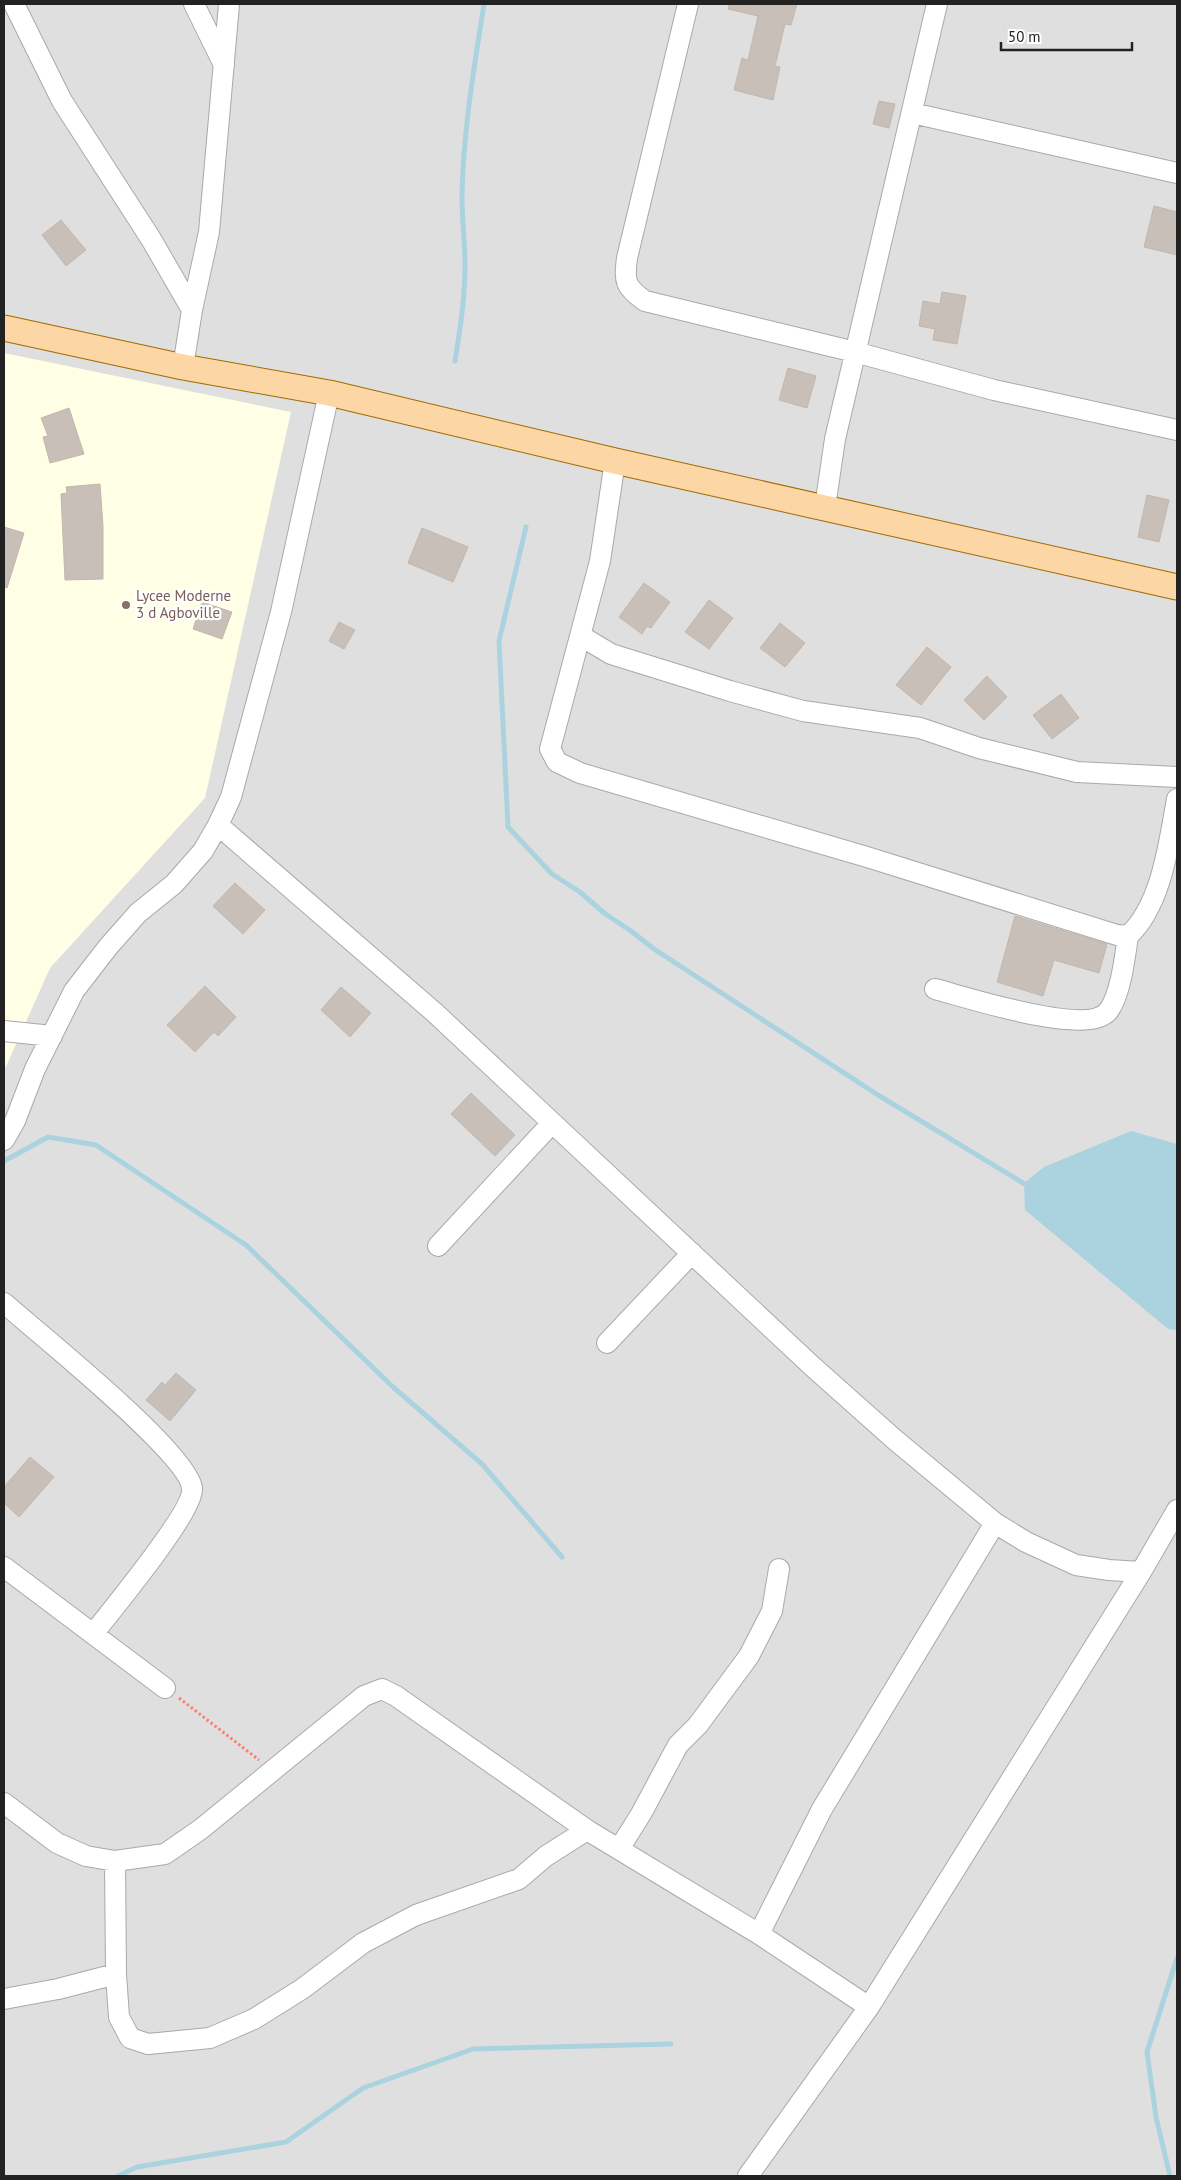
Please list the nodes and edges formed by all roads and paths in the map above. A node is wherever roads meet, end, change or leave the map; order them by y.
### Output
1 (14, 4) edge
2 (194, 4) edge
3 (229, 4) edge
4 (688, 4) edge
5 (937, 4) edge
6 (224, 65) junction
7 (912, 112) junction
8 (1177, 173) edge
9 (192, 310) junction
10 (4, 328) edge
11 (855, 352) junction
12 (183, 367) junction
13 (329, 393) junction
14 (1177, 430) edge
15 (615, 461) junction
16 (825, 507) junction
17 (1177, 587) edge
18 (580, 636) junction
19 (1177, 777) edge
20 (1177, 798) edge
21 (218, 825) junction
22 (1128, 936) junction
23 (935, 989) dead end
24 (4, 1031) edge
25 (52, 1036) junction
26 (552, 1124) junction
27 (4, 1140) edge
28 (438, 1246) dead end
29 (692, 1253) junction
30 (4, 1303) edge
31 (607, 1342) dead end
32 (1177, 1510) edge
33 (995, 1523) junction
34 (4, 1567) edge
35 (779, 1568) dead end
36 (1141, 1572) junction
37 (93, 1634) junction
38 (166, 1688) joint
39 (272, 1770) junction
40 (4, 1803) edge
41 (587, 1830) junction
42 (619, 1849) junction
43 (115, 1861) junction
44 (759, 1934) junction
45 (116, 1974) junction
46 (4, 2000) edge
47 (869, 2007) junction
48 (748, 2176) edge

1 - 9 street
2 - 6 street
3 - 6 street
4 - 11 street
5 - 7 street
6 - 9 street
7 - 8 street
7 - 11 street
9 - 12 street
10 - 12 main road
11 - 14 street
11 - 16 street
12 - 13 main road
13 - 15 main road
13 - 21 street
15 - 16 main road
15 - 18 street
16 - 17 main road
18 - 19 street
18 - 22 street
20 - 22 street
21 - 25 street
21 - 26 street
22 - 23 street
24 - 25 street
25 - 27 street
26 - 28 street
26 - 29 street
29 - 31 street
29 - 33 street
30 - 37 street
32 - 36 street
33 - 36 street
33 - 44 street
34 - 37 street
35 - 42 street
36 - 47 street
37 - 38 street
38 - 39 path
39 - 41 street
39 - 43 street
40 - 43 street
41 - 42 street
41 - 45 street
42 - 44 street
43 - 45 street
44 - 47 street
45 - 46 street
47 - 48 street

